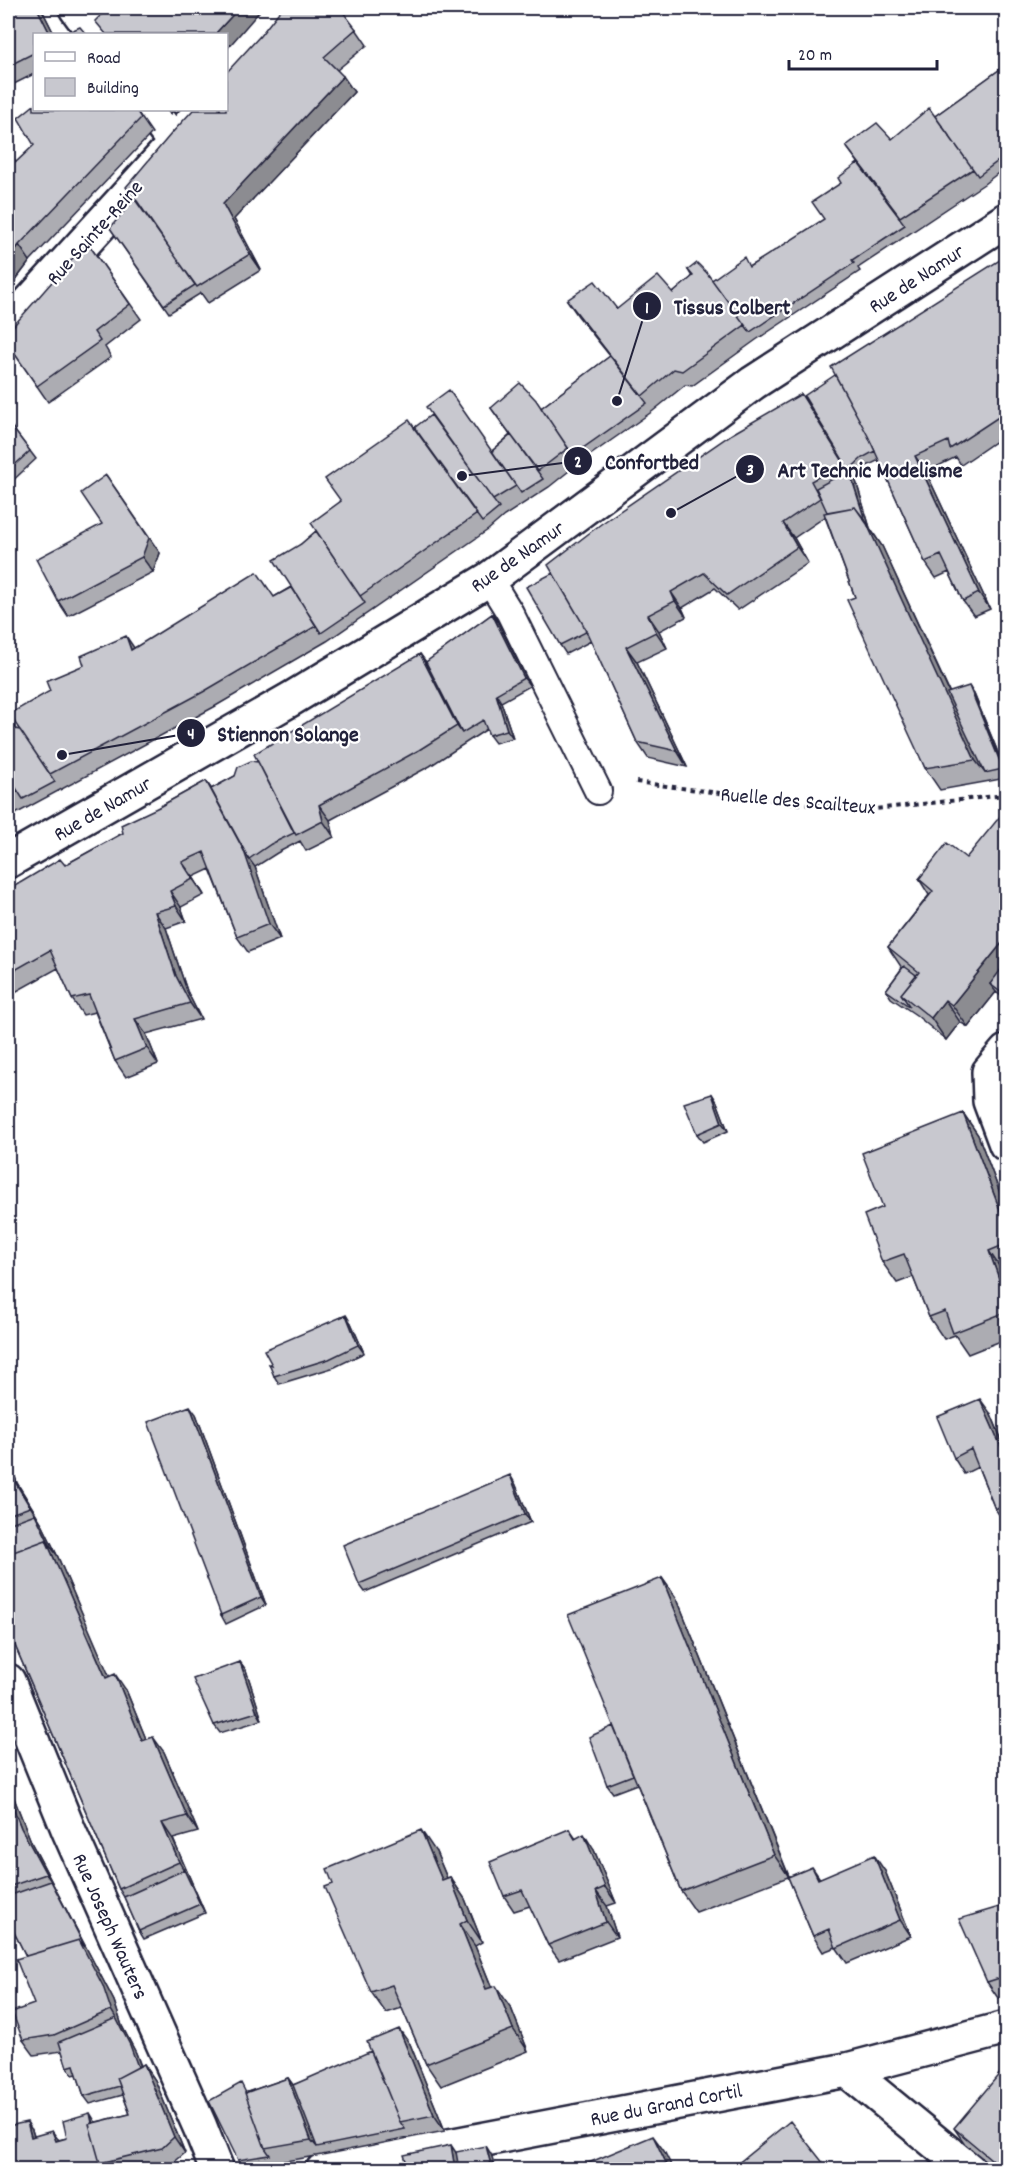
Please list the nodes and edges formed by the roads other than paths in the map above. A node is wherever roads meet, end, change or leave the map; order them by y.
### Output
1 (76, 8) edge
2 (94, 33) edge
3 (151, 111) edge
4 (201, 111) edge
5 (175, 143) junction
6 (1006, 220) edge
7 (8, 326) edge
8 (489, 579) junction
9 (594, 784) road end
10 (8, 861) edge
11 (1006, 1052) edge
12 (1006, 1144) edge
13 (8, 1681) edge
14 (1006, 2028) edge
15 (847, 2070) junction
16 (216, 2169) edge
17 (323, 2169) edge
18 (969, 2169) edge

1 - 2 street
3 - 5 street
4 - 5 street, Rue Sainte-Reine
5 - 7 street, Rue Sainte-Reine
6 - 8 street, Rue de Namur
8 - 9 lane
8 - 10 street, Rue de Namur
11 - 12 street
13 - 16 street, Rue Joseph Wauters
14 - 15 street, Rue du Grand Cortil
15 - 17 street, Rue du Grand Cortil
15 - 18 street

